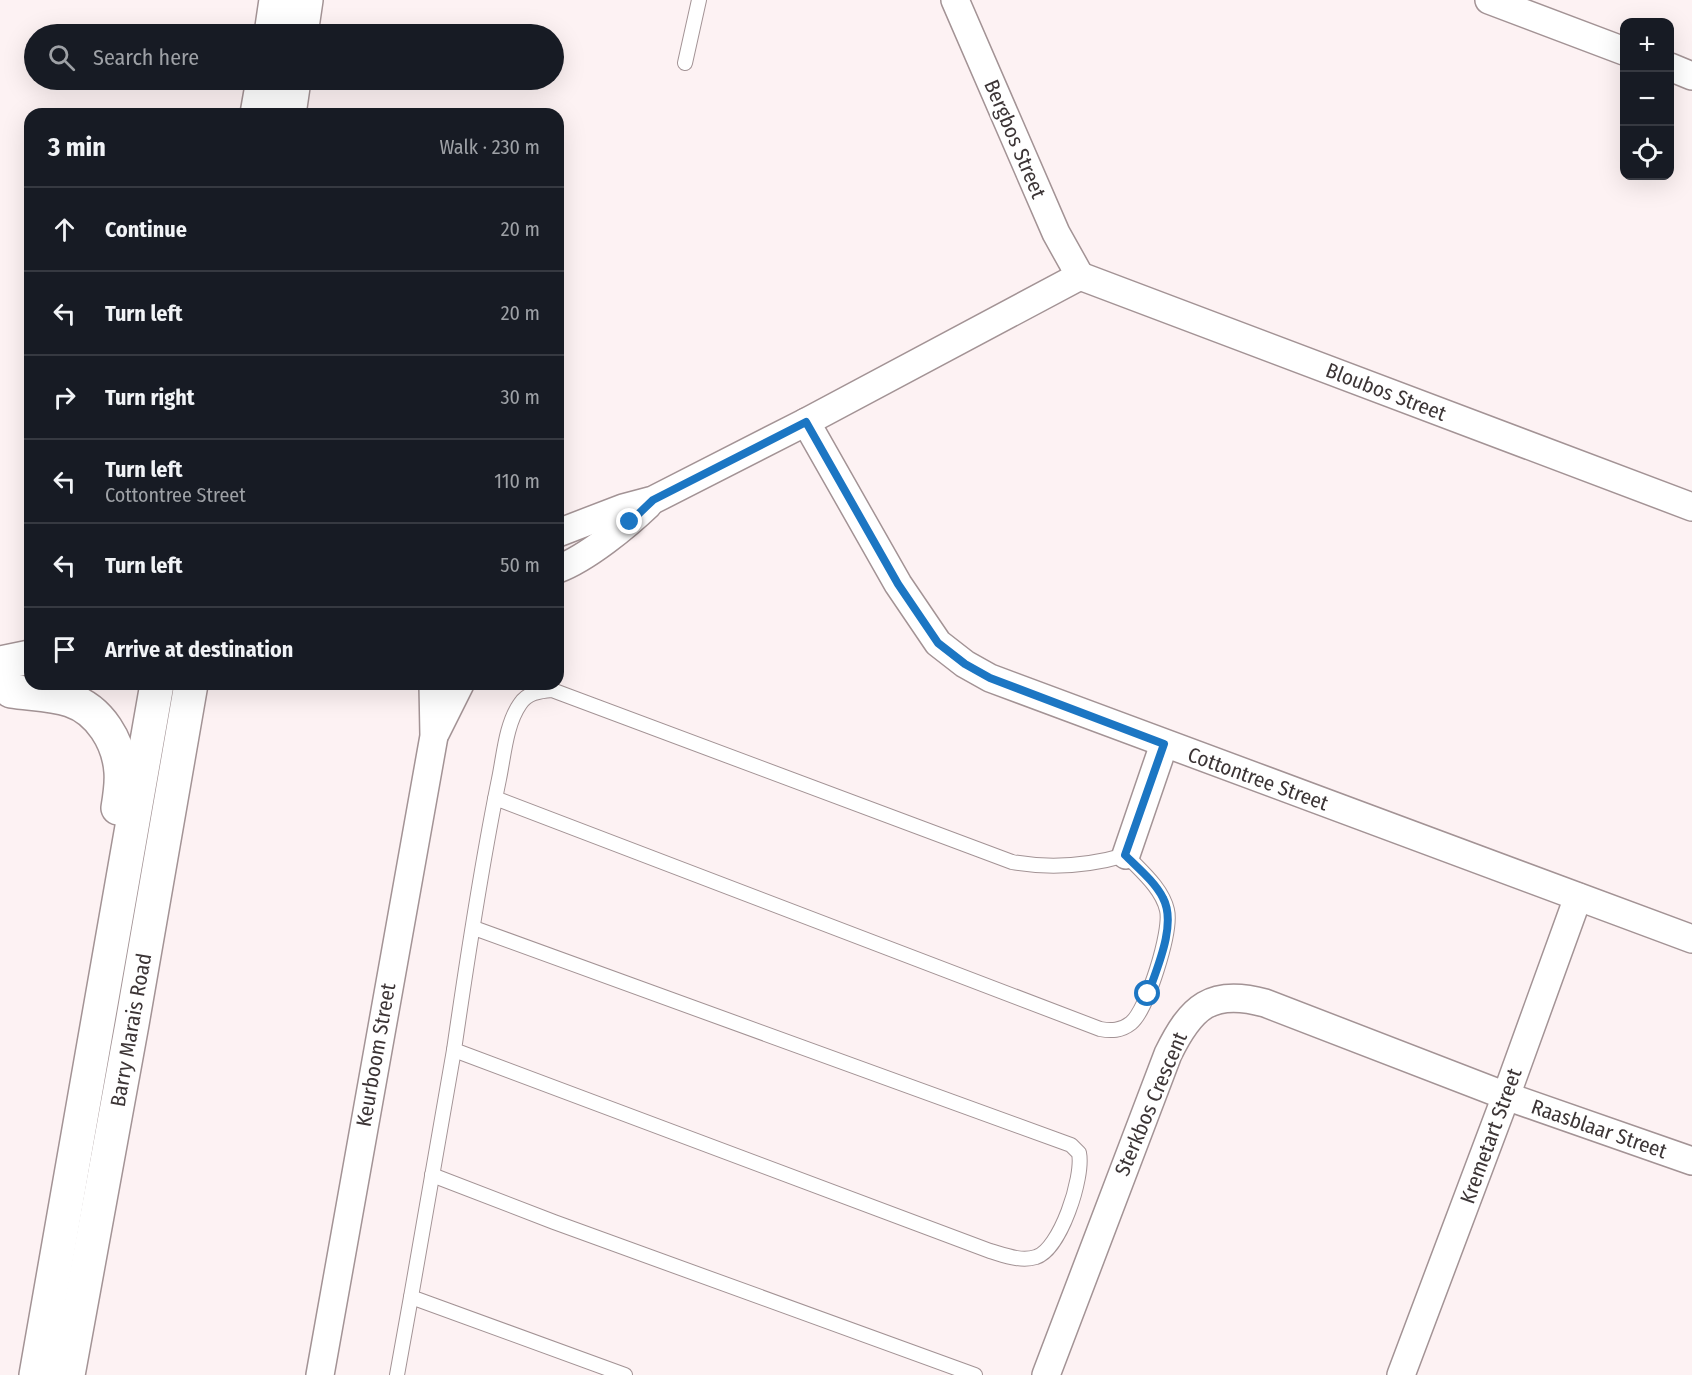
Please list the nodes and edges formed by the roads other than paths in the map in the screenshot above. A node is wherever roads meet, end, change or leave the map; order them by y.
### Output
1 (276, 0) edge
2 (306, 0) edge
3 (699, 0) edge
4 (955, 0) edge
5 (1489, 0) edge
6 (272, 24) edge
7 (302, 24) edge
8 (1620, 49) edge
9 (685, 63) dead end
10 (1674, 69) edge
11 (1692, 76) edge
12 (261, 90) edge
13 (292, 90) edge
14 (258, 108) edge
15 (289, 108) edge
16 (1080, 276) junction
17 (806, 422) junction
18 (653, 500) junction
19 (1692, 507) edge
20 (564, 531) edge
21 (564, 567) edge
22 (24, 663) edge
23 (4, 682) edge
24 (24, 683) edge
25 (24, 688) edge
26 (32, 690) edge
27 (156, 690) edge
28 (190, 690) edge
29 (433, 690) edge
30 (457, 690) edge
31 (434, 735) junction
32 (1164, 744) junction
33 (495, 798) junction
34 (1125, 855) junction
35 (1578, 897) junction
36 (474, 928) junction
37 (1692, 939) edge
38 (101, 1010) junction
39 (454, 1050) junction
40 (1506, 1096) junction
41 (1692, 1161) edge
42 (432, 1175) junction
43 (411, 1296) junction
44 (36, 1375) edge
45 (68, 1375) edge
46 (320, 1375) edge
47 (397, 1375) edge
48 (625, 1375) edge
49 (975, 1375) edge
50 (1046, 1375) edge
51 (1401, 1375) edge

1 - 6 main road
2 - 7 main road
3 - 9 lane
4 - 16 street, Bergbos Street
5 - 8 street
10 - 11 street
12 - 14 main road
13 - 15 main road
16 - 17 street
16 - 19 street, Bloubos Street
17 - 18 street
17 - 32 street, Cottontree Street
18 - 20 street
18 - 21 street
22 - 23 main road
23 - 24 main road
23 - 25 main road
26 - 38 main road
27 - 38 main road, Barry Marais Road
28 - 45 main road, Barry Marais Road
29 - 31 street
30 - 31 street
31 - 46 street, Keurboom Street
32 - 34 street
32 - 35 street, Cottontree Street
33 - 34 lane
33 - 34 lane
33 - 36 lane
35 - 37 street, Cottontree Street
35 - 40 street, Kremetart Street
36 - 39 lane
36 - 39 lane
38 - 44 main road, Barry Marais Road
39 - 42 lane
40 - 41 street, Raasblaar Street
40 - 50 street, Sterkbos Crescent
40 - 51 street, Kremetart Street
42 - 43 lane
42 - 49 lane
43 - 47 lane
43 - 48 lane

